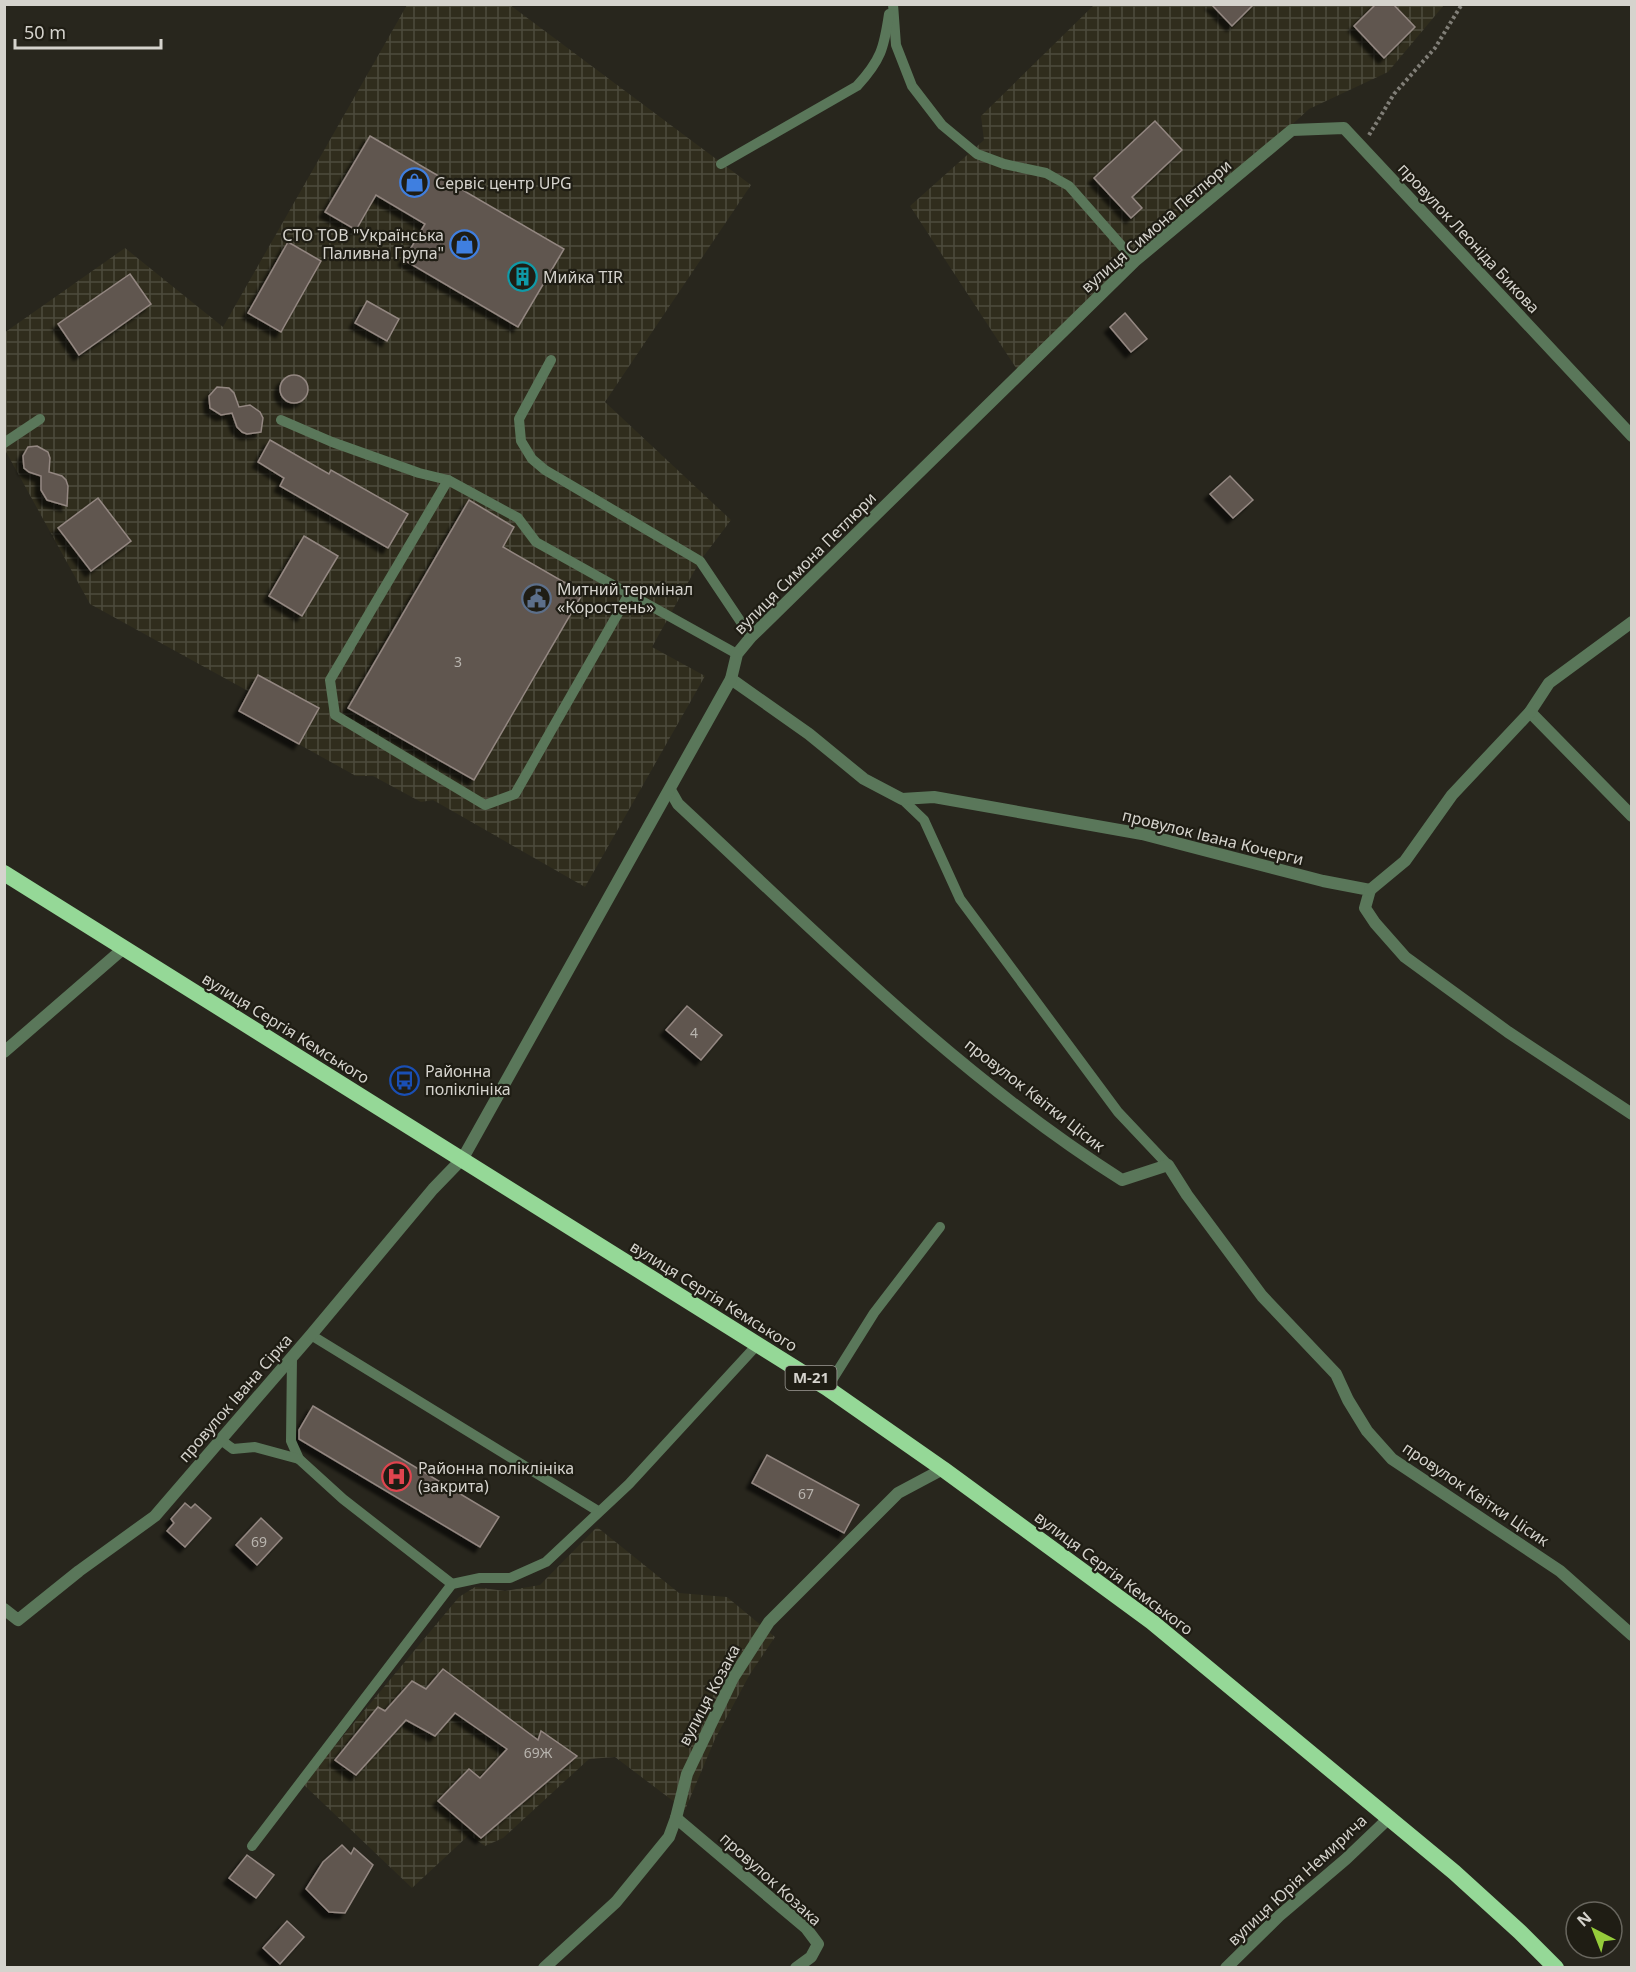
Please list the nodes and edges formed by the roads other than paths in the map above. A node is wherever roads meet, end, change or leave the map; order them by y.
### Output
1 (892, 4) edge
2 (1264, 153) joint
3 (721, 164) dead end
4 (1135, 261) junction
5 (551, 360) dead end
6 (40, 419) dead end
7 (281, 420) dead end
8 (1632, 436) edge
9 (4, 443) edge
10 (448, 480) junction
11 (629, 594) junction
12 (1632, 622) edge
13 (751, 637) junction
14 (737, 654) junction
15 (731, 679) junction
16 (1530, 712) junction
17 (670, 790) junction
18 (903, 799) junction
19 (1632, 816) edge
20 (4, 873) edge
21 (1370, 890) junction
22 (124, 948) junction
23 (4, 1052) edge
24 (1632, 1114) edge
25 (463, 1158) junction
26 (1168, 1165) junction
27 (940, 1227) dead end
28 (311, 1335) junction
29 (757, 1345) junction
30 (292, 1357) junction
31 (827, 1388) junction
32 (221, 1440) junction
33 (299, 1459) junction
34 (943, 1469) junction
35 (598, 1511) junction
36 (452, 1584) junction
37 (4, 1609) edge
38 (18, 1620) junction
39 (4, 1624) edge
40 (1632, 1635) edge
41 (1390, 1817) junction
42 (676, 1818) junction
43 (252, 1846) dead end
44 (552, 1965) edge
45 (796, 1968) edge
46 (1226, 1968) edge
47 (1556, 1968) edge

1 - 3 lane
1 - 4 lane
2 - 4 street, вулиця Симона Петлюри
2 - 8 street, провулок Леоніда Бикова
4 - 13 street, вулиця Симона Петлюри
5 - 13 lane
6 - 9 lane
7 - 10 lane
10 - 11 lane
10 - 11 lane
11 - 14 lane
12 - 16 street
13 - 14 street, вулиця Симона Петлюри
14 - 15 street, вулиця Симона Петлюри
15 - 17 street, вулиця Симона Петлюри
15 - 18 street
16 - 19 street
16 - 21 street
17 - 25 street, вулиця Симона Петлюри
17 - 26 street, провулок Квітки Цісик
18 - 21 street, провулок Івана Кочерги
18 - 26 lane
20 - 22 highway, вулиця Сергія Кемського / М-21
21 - 24 street
22 - 23 street
22 - 25 highway, вулиця Сергія Кемського / М-21
25 - 28 street, провулок Івана Сірка
25 - 29 highway, вулиця Сергія Кемського / М-21
26 - 40 street, провулок Квітки Цісик
27 - 31 lane
28 - 30 street, провулок Івана Сірка
28 - 35 lane
29 - 31 highway, вулиця Сергія Кемського / М-21
29 - 35 lane
30 - 32 street, провулок Івана Сірка
30 - 33 lane
31 - 34 highway, вулиця Сергія Кемського / М-21
32 - 33 lane
32 - 38 street, провулок Івана Сірка
33 - 36 lane
34 - 41 highway, вулиця Сергія Кемського / М-21
34 - 42 street, вулиця Козака
35 - 36 lane
36 - 43 lane
37 - 38 street
38 - 39 street
41 - 46 street, вулиця Юрія Немирича
41 - 47 highway, вулиця Сергія Кемського / М-21
42 - 44 street, вулиця Козака
42 - 45 street, провулок Козака

